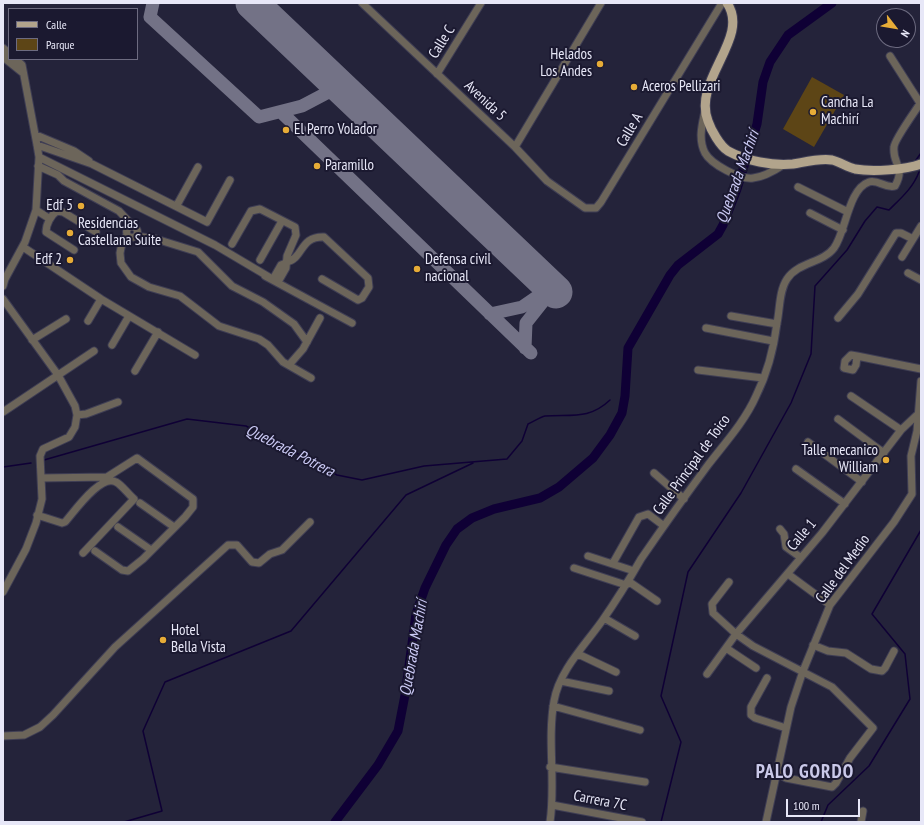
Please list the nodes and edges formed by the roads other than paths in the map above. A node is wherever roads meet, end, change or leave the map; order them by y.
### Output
1 (362, 3) edge
2 (481, 3) edge
3 (601, 3) edge
4 (722, 3) edge
5 (727, 3) edge
6 (890, 56) dead end
7 (3, 57) edge
8 (16, 60) edge
9 (24, 73) junction
10 (437, 74) junction
11 (920, 103) edge
12 (705, 110) junction
13 (36, 135) junction
14 (37, 145) junction
15 (515, 147) junction
16 (69, 152) junction
17 (38, 157) junction
18 (921, 164) edge
19 (783, 165) junction
20 (198, 167) dead end
21 (38, 168) junction
22 (899, 168) junction
23 (230, 180) dead end
24 (798, 187) dead end
25 (177, 205) junction
26 (596, 208) joint
27 (36, 210) junction
28 (848, 212) junction
29 (810, 213) dead end
30 (50, 218) junction
31 (282, 221) junction
32 (921, 226) edge
33 (843, 230) junction
34 (96, 232) dead end
35 (132, 232) junction
36 (913, 239) junction
37 (232, 244) dead end
38 (23, 247) junction
39 (74, 250) dead end
40 (902, 257) dead end
41 (260, 260) dead end
42 (286, 262) junction
43 (908, 273) dead end
44 (322, 278) dead end
45 (274, 279) junction
46 (921, 280) edge
47 (4, 281) edge
48 (3, 299) edge
49 (101, 299) junction
50 (130, 316) junction
51 (731, 316) dead end
52 (320, 318) dead end
53 (838, 318) dead end
54 (66, 319) dead end
55 (88, 321) dead end
56 (352, 322) dead end
57 (777, 324) junction
58 (706, 328) dead end
59 (158, 332) junction
60 (32, 340) junction
61 (773, 341) junction
62 (307, 342) junction
63 (112, 345) dead end
64 (94, 351) dead end
65 (195, 355) dead end
66 (857, 356) dead end
67 (289, 365) junction
68 (921, 369) edge
69 (698, 370) dead end
70 (135, 371) dead end
71 (58, 375) junction
72 (310, 378) dead end
73 (763, 378) junction
74 (921, 381) edge
75 (851, 396) dead end
76 (920, 400) edge
77 (118, 402) dead end
78 (3, 412) edge
79 (918, 414) junction
80 (77, 415) junction
81 (838, 419) dead end
82 (901, 430) junction
83 (808, 442) dead end
84 (884, 453) junction
85 (796, 469) dead end
86 (654, 473) dead end
87 (40, 478) junction
88 (862, 482) junction
89 (684, 499) junction
90 (140, 503) dead end
91 (845, 504) junction
92 (38, 515) junction
93 (310, 522) dead end
94 (664, 526) junction
95 (118, 527) dead end
96 (174, 527) junction
97 (780, 530) dead end
98 (151, 550) junction
99 (95, 551) dead end
100 (83, 553) dead end
101 (588, 556) dead end
102 (800, 557) junction
103 (613, 563) junction
104 (574, 568) dead end
105 (634, 571) junction
106 (788, 574) junction
107 (729, 582) dead end
108 (627, 583) junction
109 (3, 592) edge
110 (657, 601) dead end
111 (830, 605) junction
112 (604, 618) junction
113 (736, 634) junction
114 (635, 636) dead end
115 (813, 646) junction
116 (726, 648) junction
117 (894, 651) dead end
118 (578, 654) junction
119 (756, 668) dead end
120 (616, 672) dead end
121 (803, 672) junction
122 (707, 674) dead end
123 (767, 678) dead end
124 (561, 681) junction
125 (610, 691) dead end
126 (553, 706) junction
127 (786, 728) junction
128 (640, 730) dead end
129 (3, 736) edge
130 (550, 767) junction
131 (777, 773) junction
132 (645, 782) dead end
133 (552, 805) junction
134 (862, 812) dead end
135 (550, 822) edge
136 (642, 822) edge
137 (766, 822) edge
138 (861, 822) edge

1 - 10 street, Avenida 5
2 - 10 street, Calle C
3 - 15 street
4 - 26 street, Calle A
5 - 12 main road
6 - 11 street
7 - 9 street
8 - 9 street
9 - 13 street
10 - 15 street, Avenida 5
11 - 22 street
12 - 19 main road
12 - 19 street
13 - 14 street
13 - 16 street
14 - 16 street
14 - 17 street
15 - 26 street, Avenida 5
16 - 25 street
17 - 21 street
17 - 45 street
18 - 22 main road
19 - 22 main road
20 - 25 street
21 - 27 street
21 - 35 street
22 - 28 street, Calle Principal de Toico
23 - 25 street
24 - 28 street
27 - 30 street
27 - 38 street
28 - 33 street, Calle Principal de Toico
29 - 33 street
30 - 34 street
30 - 39 street
31 - 37 street
31 - 41 street
31 - 42 street
32 - 36 street
33 - 57 street, Calle Principal de Toico
35 - 62 street
35 - 67 street
36 - 40 street
36 - 53 street
38 - 47 street
38 - 49 street
42 - 44 street
42 - 45 street
43 - 46 street
45 - 56 street
48 - 60 street
49 - 50 street
49 - 55 street
50 - 59 street
50 - 63 street
51 - 57 street
52 - 62 street
54 - 60 street
57 - 61 street, Calle Principal de Toico
58 - 61 street
59 - 65 street
59 - 70 street
60 - 71 street
61 - 73 street, Calle Principal de Toico
62 - 67 street
64 - 71 street
66 - 68 street
67 - 72 street
69 - 73 street
71 - 78 street
71 - 80 street
73 - 89 street, Calle Principal de Toico
74 - 76 street, Calle del Medio
75 - 82 street
76 - 79 street, Calle del Medio
77 - 80 street
79 - 82 street, Calle 1
79 - 111 street, Calle del Medio
80 - 87 street
81 - 84 street
82 - 84 street, Calle 1
83 - 88 street
84 - 88 street, Calle 1
85 - 91 street
86 - 89 street
87 - 92 street
87 - 96 street
88 - 91 street, Calle 1
89 - 94 street, Calle Principal de Toico
90 - 96 street
91 - 102 street, Calle 1
92 - 100 street
92 - 109 street
93 - 129 street
94 - 103 street
94 - 105 street, Calle Principal de Toico
95 - 98 street
96 - 98 street
97 - 102 street
98 - 99 street
101 - 103 street
102 - 106 street, Calle 1
103 - 105 street
104 - 108 street
105 - 108 street, Calle Principal de Toico
106 - 111 street
106 - 113 street, Calle 1
107 - 113 street
108 - 110 street
108 - 112 street, Calle Principal de Toico
111 - 115 street, Calle del Medio
112 - 114 street
112 - 118 street, Calle Principal de Toico
113 - 116 street, Calle 1
113 - 121 street
115 - 117 street
115 - 121 street, Calle del Medio
116 - 119 street
116 - 122 street, Calle 1
118 - 120 street
118 - 124 street, Calle Principal de Toico
121 - 127 street, Calle del Medio
121 - 131 street
123 - 127 street
124 - 125 street
124 - 126 street, Calle Principal de Toico
126 - 128 street
126 - 130 street, Calle Principal de Toico
127 - 131 street, Calle del Medio
130 - 132 street
130 - 133 street, Calle Principal de Toico
131 - 137 street, Calle del Medio
133 - 135 street, Calle Principal de Toico
133 - 136 street, Carrera 7C
134 - 138 street

